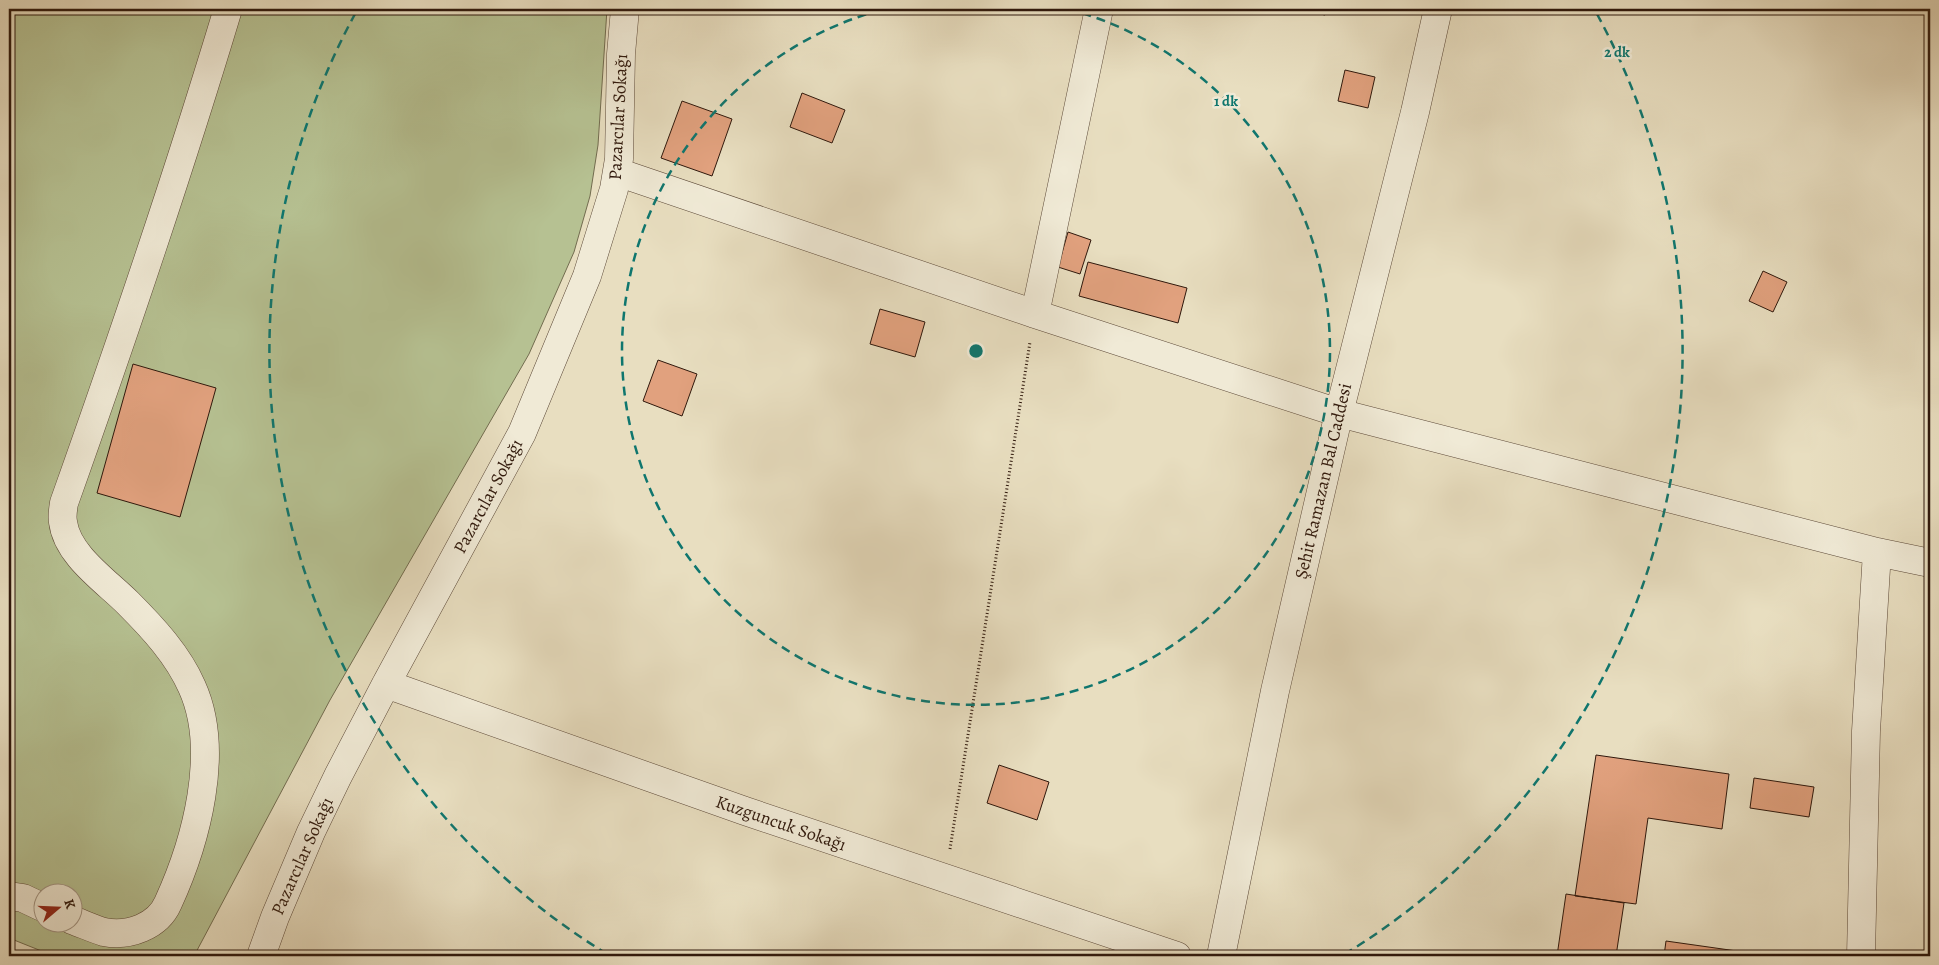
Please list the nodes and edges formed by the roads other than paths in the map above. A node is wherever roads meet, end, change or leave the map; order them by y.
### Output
1 (228, 9) edge
2 (625, 9) edge
3 (1099, 9) edge
4 (1438, 9) edge
5 (617, 172) junction
6 (1035, 314) junction
7 (1339, 413) junction
8 (1877, 552) junction
9 (1930, 563) edge
10 (386, 684) junction
11 (9, 896) edge
12 (32, 902) edge
13 (82, 924) edge
14 (261, 956) edge
15 (1177, 956) edge
16 (1221, 956) edge
17 (1861, 956) edge

1 - 13 street
2 - 5 street, Pazarcılar Sokağı
3 - 6 street
4 - 7 street, Şehit Ramazan Bal Caddesi
5 - 6 street
5 - 10 street, Pazarcılar Sokağı
6 - 7 street
7 - 8 street
7 - 16 street, Şehit Ramazan Bal Caddesi
8 - 9 street
8 - 17 street
10 - 14 street, Pazarcılar Sokağı
10 - 15 street, Kuzguncuk Sokağı
11 - 12 street

